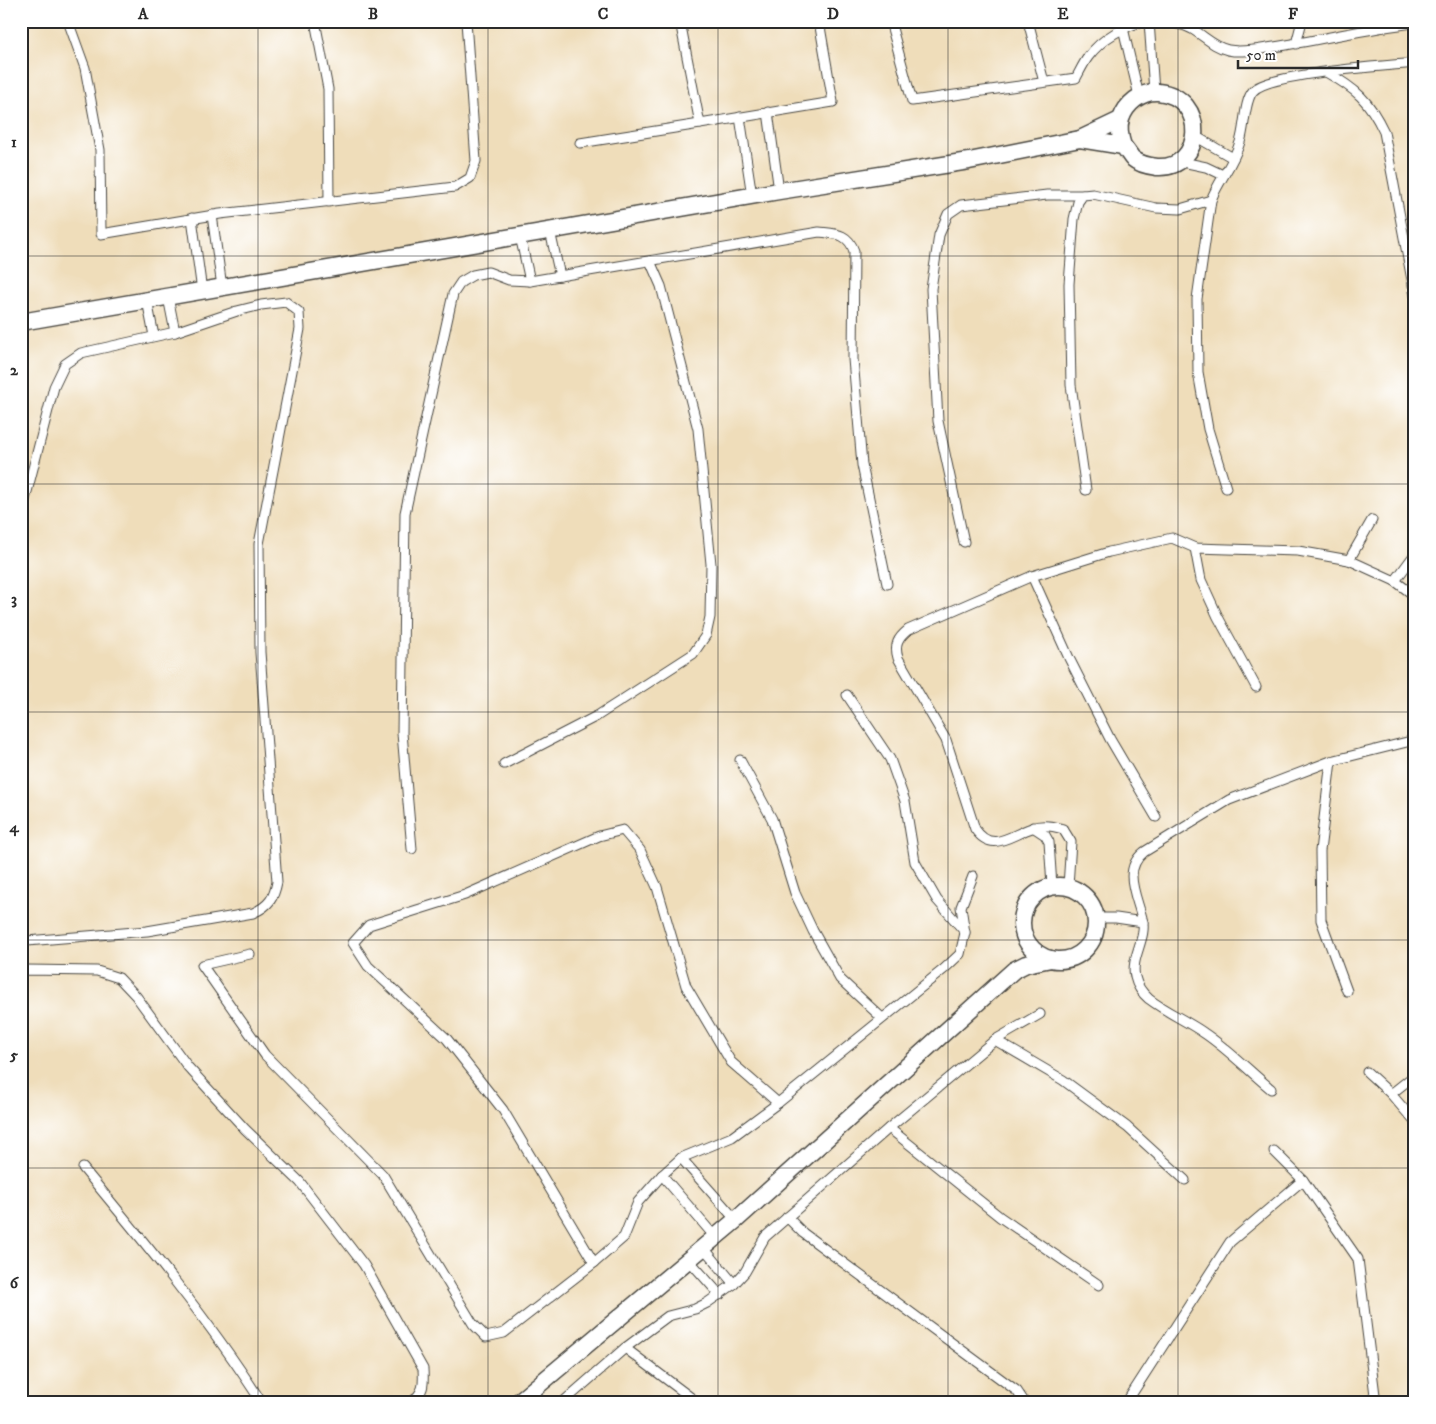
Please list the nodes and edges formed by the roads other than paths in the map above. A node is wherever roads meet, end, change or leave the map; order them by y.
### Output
1 (68, 21) edge
2 (314, 21) edge
3 (466, 21) edge
4 (680, 21) edge
5 (819, 21) edge
6 (890, 21) edge
7 (1028, 21) edge
8 (1148, 21) edge
9 (1154, 21) edge
10 (1302, 21) edge
11 (1174, 22) edge
12 (1415, 23) edge
13 (1123, 28) junction
14 (1296, 44) junction
15 (1415, 63) edge
16 (1326, 71) junction
17 (1044, 82) junction
18 (1147, 94) junction
19 (768, 112) junction
20 (740, 117) junction
21 (1120, 120) junction
22 (700, 124) junction
23 (1195, 136) junction
24 (1080, 139) junction
25 (580, 143) dead end
26 (1123, 146) junction
27 (1233, 158) junction
28 (1178, 161) junction
29 (1223, 175) junction
30 (779, 191) junction
31 (1083, 195) junction
32 (752, 196) junction
33 (1211, 200) junction
34 (329, 202) junction
35 (212, 215) junction
36 (192, 218) junction
37 (550, 231) junction
38 (520, 236) junction
39 (650, 261) junction
40 (560, 276) junction
41 (530, 281) junction
42 (222, 287) junction
43 (202, 291) junction
44 (1415, 296) edge
45 (168, 297) junction
46 (147, 300) junction
47 (21, 322) edge
48 (175, 332) junction
49 (154, 336) junction
50 (1226, 488) dead end
51 (1086, 490) dead end
52 (21, 515) edge
53 (1372, 520) dead end
54 (964, 542) dead end
55 (1195, 548) junction
56 (1415, 554) edge
57 (1349, 560) junction
58 (1032, 576) junction
59 (1395, 581) junction
60 (887, 584) dead end
61 (1415, 596) edge
62 (1256, 687) dead end
63 (847, 695) dead end
64 (1415, 740) edge
65 (740, 760) dead end
66 (1330, 761) junction
67 (504, 764) dead end
68 (1156, 817) dead end
69 (1033, 827) junction
70 (412, 849) dead end
71 (973, 876) dead end
72 (1060, 886) junction
73 (1096, 918) junction
74 (1143, 922) junction
75 (965, 933) junction
76 (1023, 934) junction
77 (21, 939) edge
78 (250, 954) dead end
79 (1051, 959) junction
80 (1014, 970) junction
81 (21, 972) edge
82 (1347, 991) dead end
83 (1040, 1014) dead end
84 (882, 1018) junction
85 (995, 1040) junction
86 (1366, 1072) dead end
87 (1415, 1075) edge
88 (1271, 1089) dead end
89 (1391, 1094) junction
90 (778, 1103) junction
91 (1415, 1122) edge
92 (889, 1128) junction
93 (1274, 1151) dead end
94 (681, 1158) junction
95 (83, 1168) dead end
96 (662, 1175) junction
97 (1185, 1180) dead end
98 (1303, 1180) junction
99 (787, 1217) junction
100 (736, 1220) junction
101 (716, 1237) junction
102 (703, 1247) junction
103 (688, 1259) junction
104 (594, 1263) junction
105 (734, 1284) junction
106 (1099, 1284) dead end
107 (720, 1295) junction
108 (625, 1348) junction
109 (262, 1403) edge
110 (411, 1403) edge
111 (517, 1403) edge
112 (562, 1403) edge
113 (698, 1403) edge
114 (1025, 1403) edge
115 (1126, 1403) edge
116 (1376, 1403) edge

1 - 36 lane
2 - 34 lane
3 - 34 lane
4 - 22 lane
5 - 19 lane
6 - 17 lane
7 - 17 lane
8 - 13 lane
8 - 18 lane
9 - 11 lane
10 - 14 lane
11 - 14 lane
12 - 14 lane
13 - 17 lane
13 - 18 lane
15 - 16 lane
16 - 27 lane
16 - 44 lane
18 - 21 street
18 - 23 street
19 - 20 lane
19 - 30 lane
20 - 22 lane
20 - 32 lane
21 - 24 street
21 - 26 street
22 - 25 lane
23 - 27 lane
23 - 28 street
24 - 26 street
24 - 30 street
26 - 28 street
27 - 29 lane
28 - 29 lane
29 - 33 lane
30 - 32 street
31 - 33 lane
31 - 51 lane
31 - 54 lane
32 - 37 street
33 - 50 lane
34 - 35 lane
35 - 36 lane
35 - 42 lane
36 - 43 lane
37 - 38 street
37 - 40 lane
38 - 41 lane
38 - 42 street
39 - 40 lane
39 - 60 lane
39 - 67 lane
40 - 41 lane
41 - 70 lane
42 - 43 street
43 - 45 street
45 - 46 street
45 - 48 lane
46 - 47 street
46 - 49 lane
48 - 49 lane
48 - 77 lane
49 - 52 lane
53 - 57 lane
55 - 57 lane
55 - 58 lane
55 - 62 lane
56 - 59 lane
57 - 59 lane
58 - 68 lane
58 - 69 lane
59 - 61 lane
63 - 75 lane
64 - 66 lane
65 - 84 lane
66 - 74 lane
66 - 82 lane
69 - 72 lane
69 - 72 lane
71 - 75 lane
72 - 73 street
72 - 76 street
73 - 74 lane
73 - 79 street
74 - 88 lane
75 - 84 lane
76 - 79 street
76 - 80 street
78 - 104 lane
79 - 80 street
80 - 100 street
81 - 110 lane
83 - 85 lane
84 - 90 lane
85 - 92 lane
85 - 97 lane
86 - 89 lane
87 - 89 lane
89 - 91 lane
90 - 94 lane
90 - 104 lane
92 - 99 lane
92 - 106 lane
93 - 98 lane
94 - 96 lane
94 - 100 lane
95 - 109 lane
96 - 101 lane
96 - 104 lane
98 - 115 lane
98 - 116 lane
99 - 105 lane
99 - 114 lane
100 - 101 street
101 - 102 street
102 - 103 street
102 - 105 lane
103 - 107 lane
103 - 111 street
105 - 107 lane
107 - 108 lane
108 - 112 lane
108 - 113 lane

